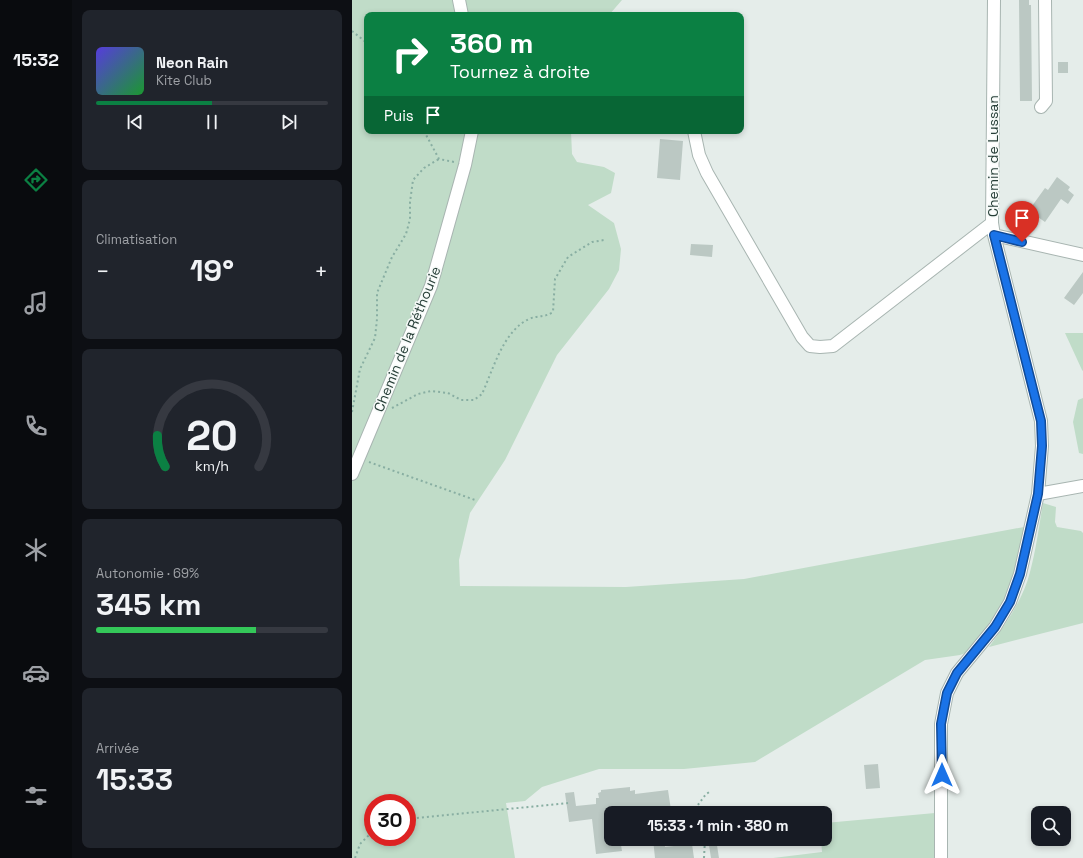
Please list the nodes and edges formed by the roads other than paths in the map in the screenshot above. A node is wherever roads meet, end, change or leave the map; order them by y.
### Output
1 (459, 0) edge
2 (994, 0) edge
3 (1045, 0) edge
4 (461, 12) edge
5 (1041, 107) dead end
6 (471, 134) edge
7 (695, 134) edge
8 (992, 223) junction
9 (994, 235) junction
10 (1083, 255) edge
11 (352, 474) edge
12 (1083, 486) edge
13 (1038, 494) junction
14 (941, 858) edge

1 - 4 street
2 - 8 street, Chemin de Lussan
3 - 5 street
6 - 11 street, Chemin de la Réthourie
7 - 8 street
8 - 9 street, Chemin de Lussan
9 - 10 street
9 - 13 street, Chemin de Lussan
12 - 13 street
13 - 14 street, Chemin de Lussan

